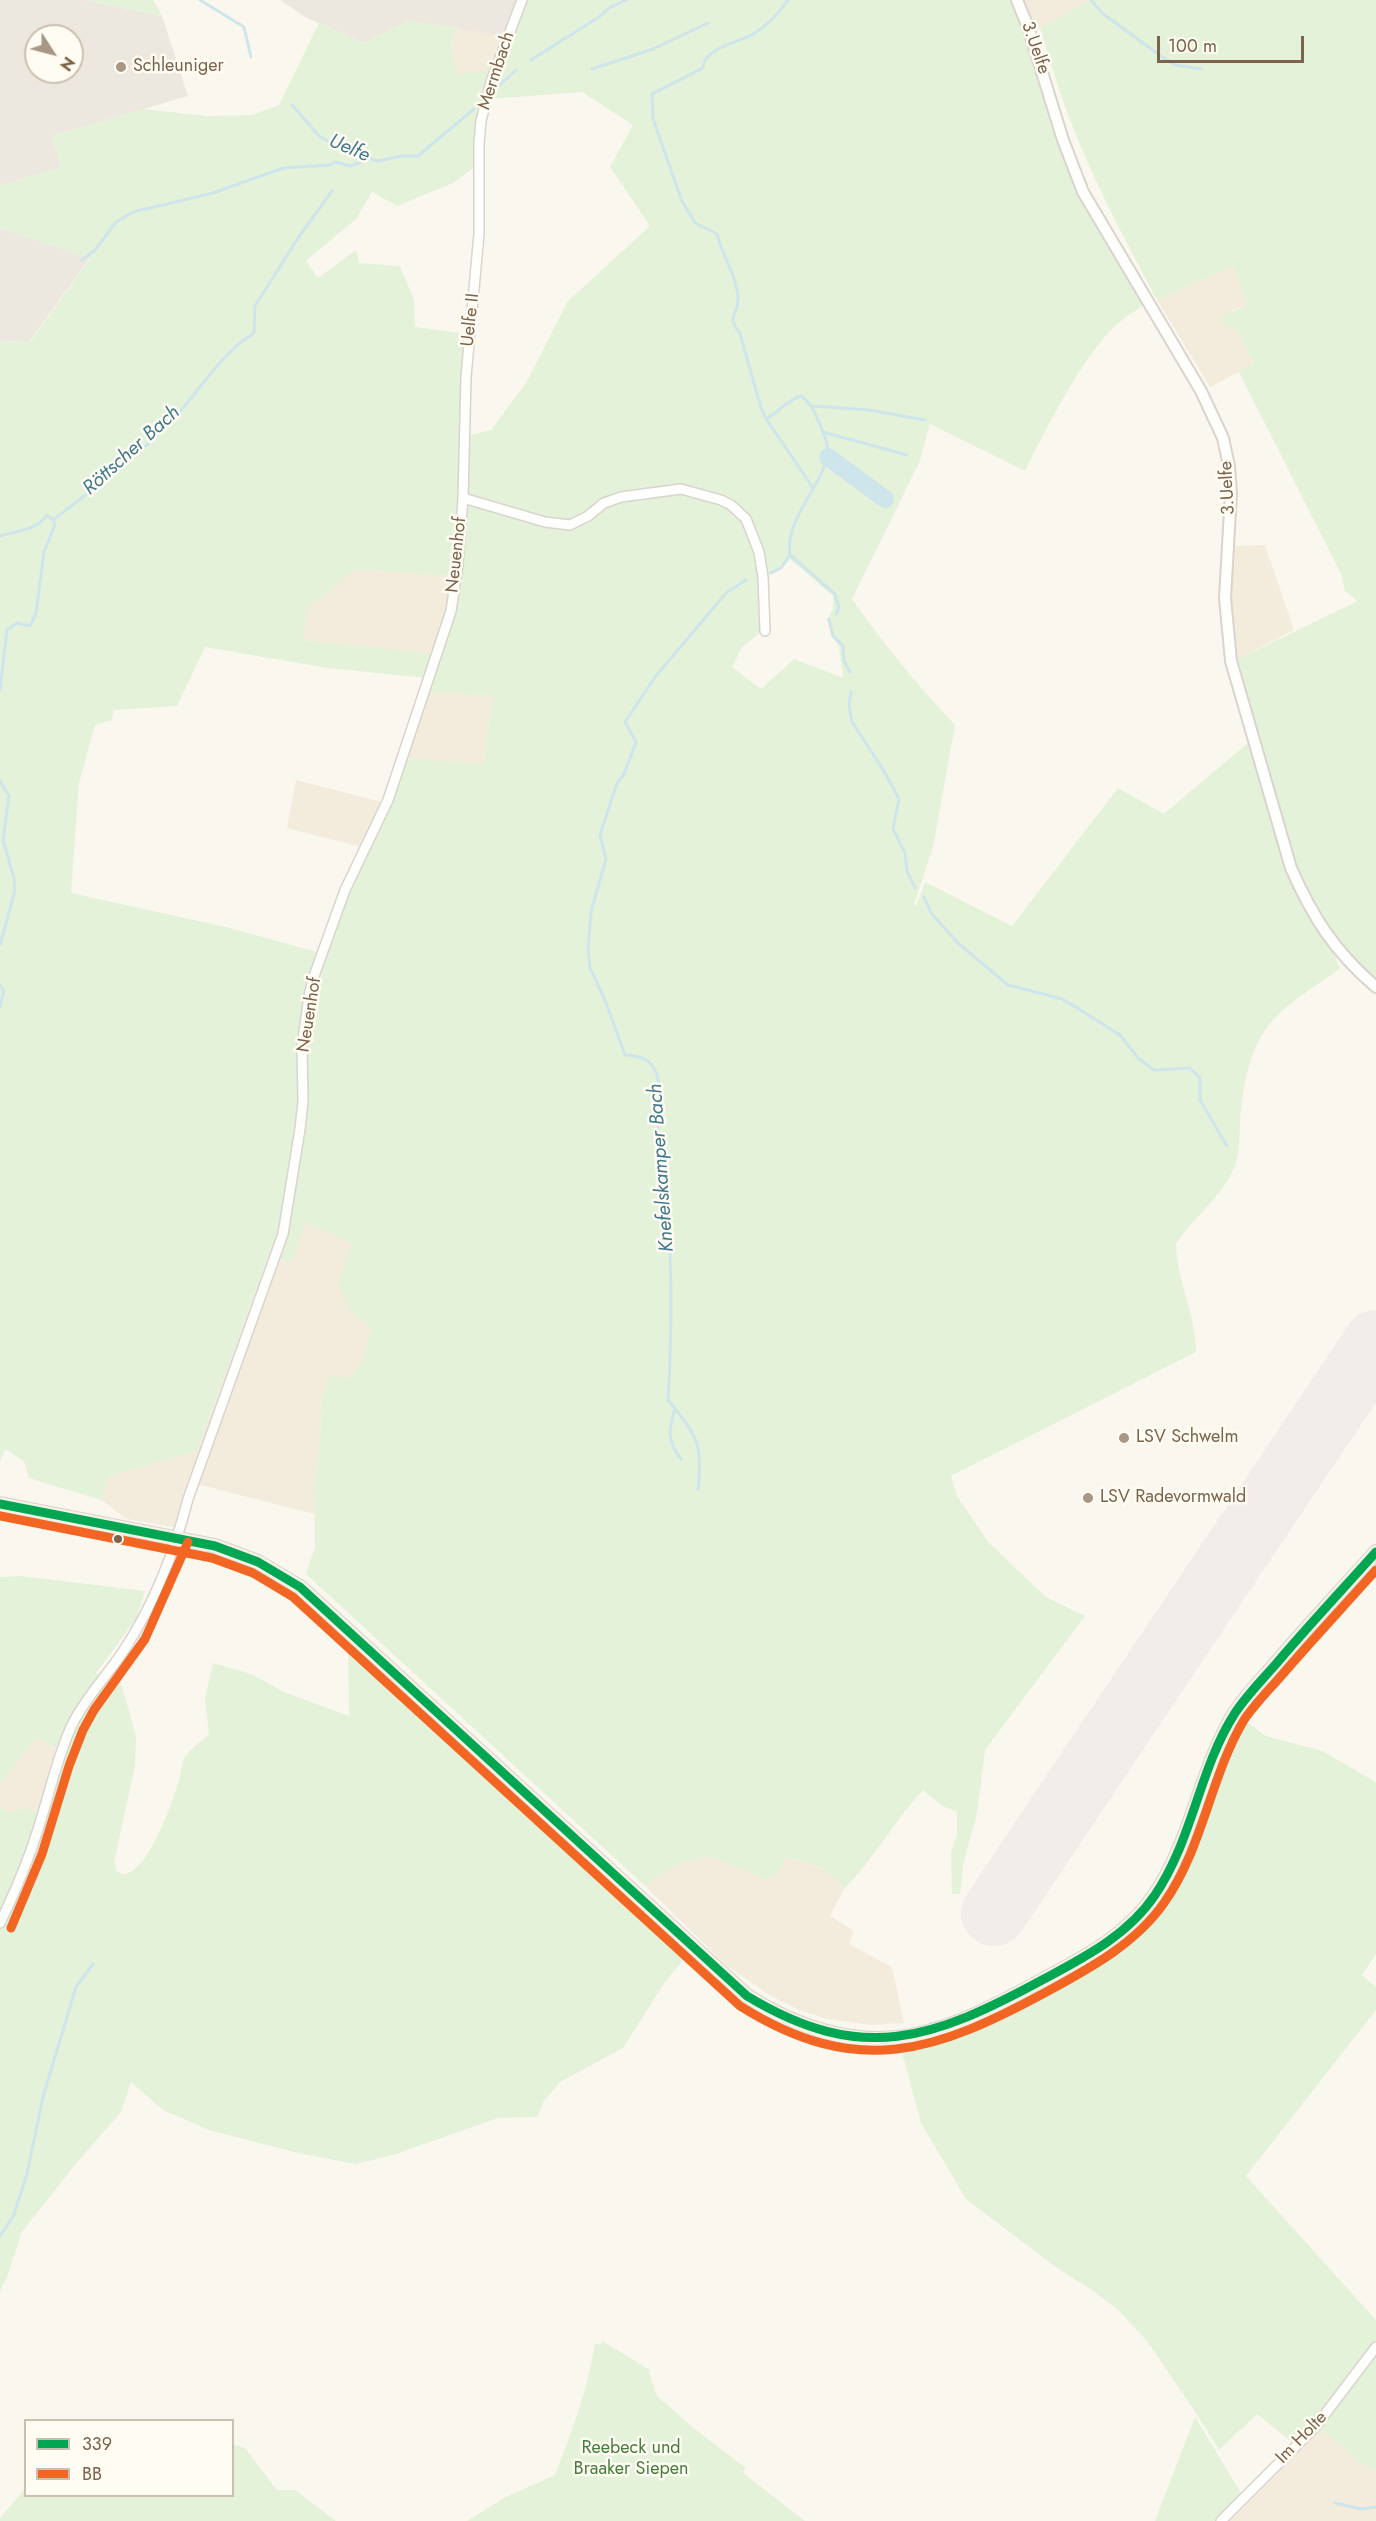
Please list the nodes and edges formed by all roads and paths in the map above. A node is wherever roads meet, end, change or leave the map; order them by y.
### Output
1 (522, 0) edge
2 (1017, 0) edge
3 (479, 142) joint
4 (463, 498) junction
5 (765, 631) dead end
6 (1376, 987) edge
7 (0, 1504) edge
8 (177, 1538) junction
9 (1376, 1552) edge
10 (0, 1923) edge
11 (1376, 2348) edge
12 (1221, 2521) edge

1 - 3 street, Mermbach
2 - 6 street, 3.Uelfe
3 - 4 street, Uelfe II
4 - 5 street
4 - 8 street, Neuenhof
7 - 8 main road
8 - 9 main road
8 - 10 street, Neuenhof
11 - 12 street, Im Holte

